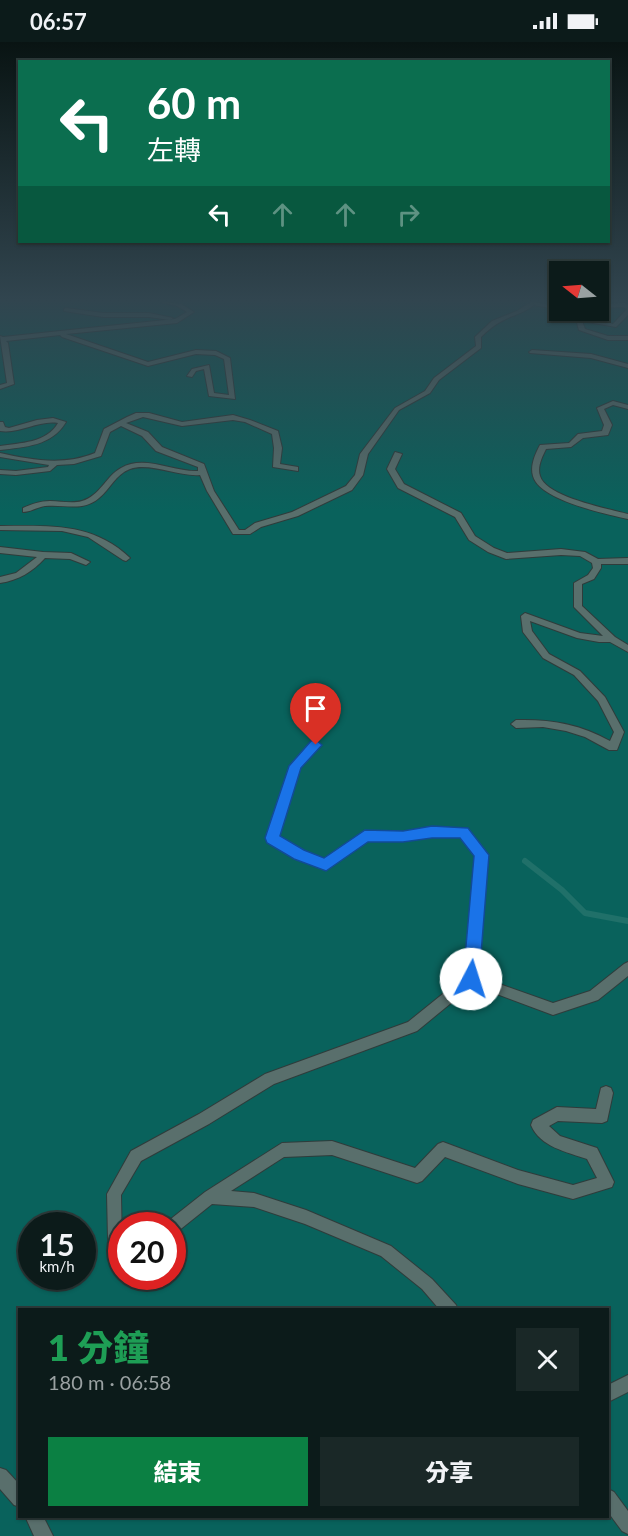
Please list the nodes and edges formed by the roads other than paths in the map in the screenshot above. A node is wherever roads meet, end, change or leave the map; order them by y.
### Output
1 (8, 372) edge
2 (193, 372) edge
3 (208, 372) edge
4 (229, 372) edge
5 (446, 372) edge
6 (190, 376) dead end
7 (0, 387) edge
8 (628, 407) edge
9 (0, 415) edge
10 (121, 423) junction
11 (0, 424) edge
12 (0, 448) edge
13 (398, 454) dead end
14 (0, 455) edge
15 (55, 463) junction
16 (295, 469) dead end
17 (0, 472) edge
18 (202, 473) junction
19 (26, 510) dead end
20 (628, 516) edge
21 (0, 528) edge
22 (0, 550) edge
23 (43, 555) junction
24 (126, 558) dead end
25 (628, 561) edge
26 (86, 562) dead end
27 (596, 562) junction
28 (0, 580) edge
29 (612, 639) junction
30 (628, 649) edge
31 (516, 724) dead end
32 (316, 745) dead end
33 (628, 968) edge
34 (471, 979) junction
35 (606, 1093) dead end
36 (210, 1197) junction
37 (114, 1212) edge
38 (186, 1216) edge
39 (449, 1308) edge
40 (628, 1383) edge
41 (609, 1393) edge
42 (0, 1476) edge
43 (18, 1497) edge
44 (609, 1499) edge
45 (34, 1518) edge
46 (628, 1525) edge
47 (44, 1536) edge

1 - 7 lane
2 - 6 lane
3 - 4 lane
5 - 18 lane
8 - 20 lane
9 - 11 lane
10 - 15 lane
10 - 16 lane
10 - 18 lane
11 - 12 lane
13 - 27 lane
14 - 15 lane
15 - 17 lane
18 - 19 lane
21 - 24 lane
22 - 23 lane
23 - 26 lane
23 - 28 lane
25 - 27 lane
27 - 29 lane
29 - 30 lane
29 - 31 lane
32 - 34 lane
33 - 34 lane
34 - 37 lane
35 - 36 lane
36 - 38 lane
36 - 39 lane
40 - 41 lane
42 - 43 lane
44 - 46 lane
45 - 47 lane

